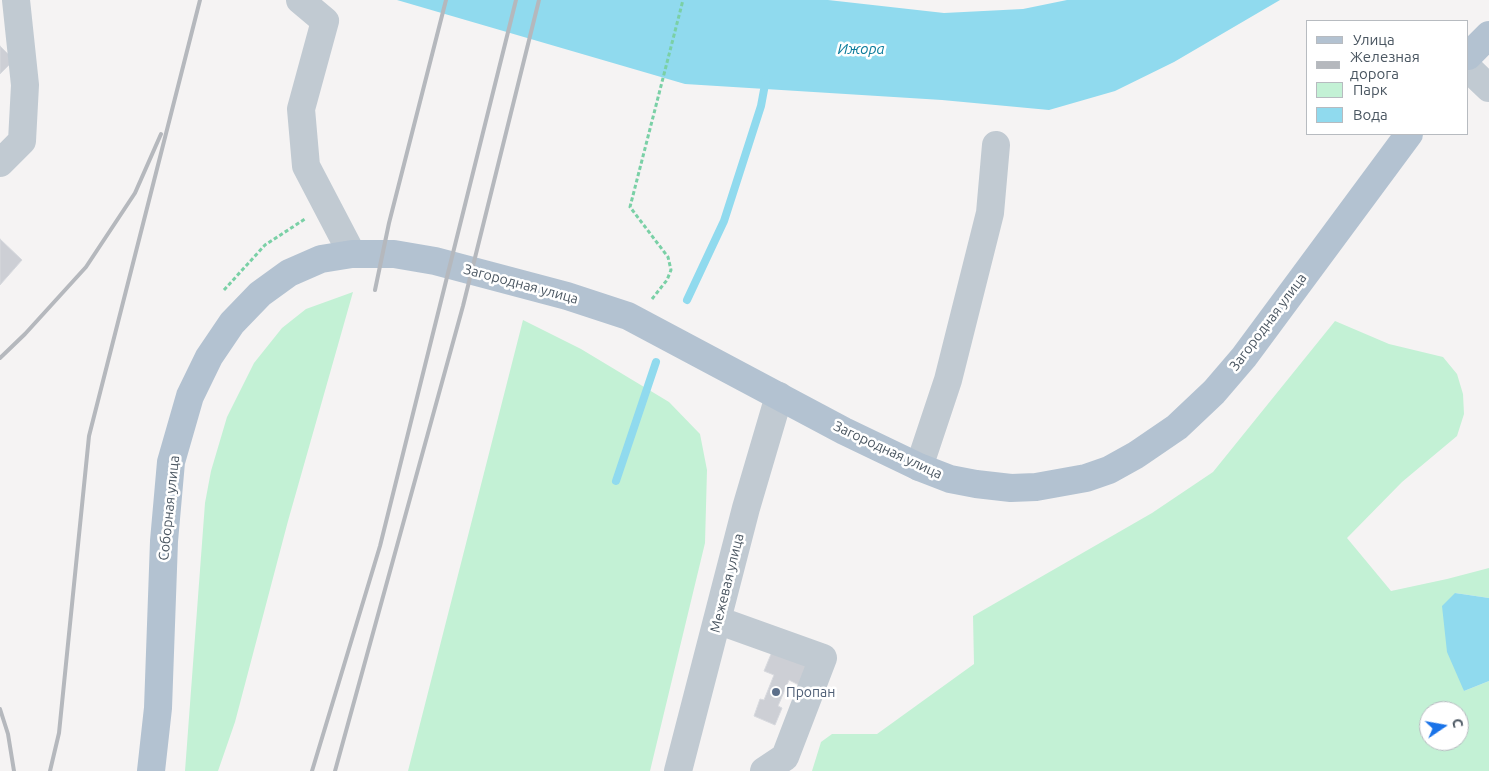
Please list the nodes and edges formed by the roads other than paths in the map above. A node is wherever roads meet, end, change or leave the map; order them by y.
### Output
1 (16, 0) edge
2 (300, 0) edge
3 (1489, 36) edge
4 (1469, 55) edge
5 (1469, 69) edge
6 (1489, 88) edge
7 (1408, 135) edge
8 (996, 145) dead end
9 (0, 163) edge
10 (352, 254) junction
11 (394, 254) joint
12 (780, 396) junction
13 (919, 467) junction
14 (717, 620) junction
15 (151, 771) edge
16 (679, 771) edge
17 (764, 771) edge

1 - 9 street
2 - 10 street
3 - 4 main road
5 - 6 street
7 - 13 main road, Загородная улица
8 - 13 street
10 - 11 main road, Соборная улица
10 - 15 main road, Соборная улица
11 - 12 main road, Загородная улица
12 - 13 main road, Загородная улица
12 - 14 street, Межевая улица
14 - 16 street, Межевая улица
14 - 17 street

